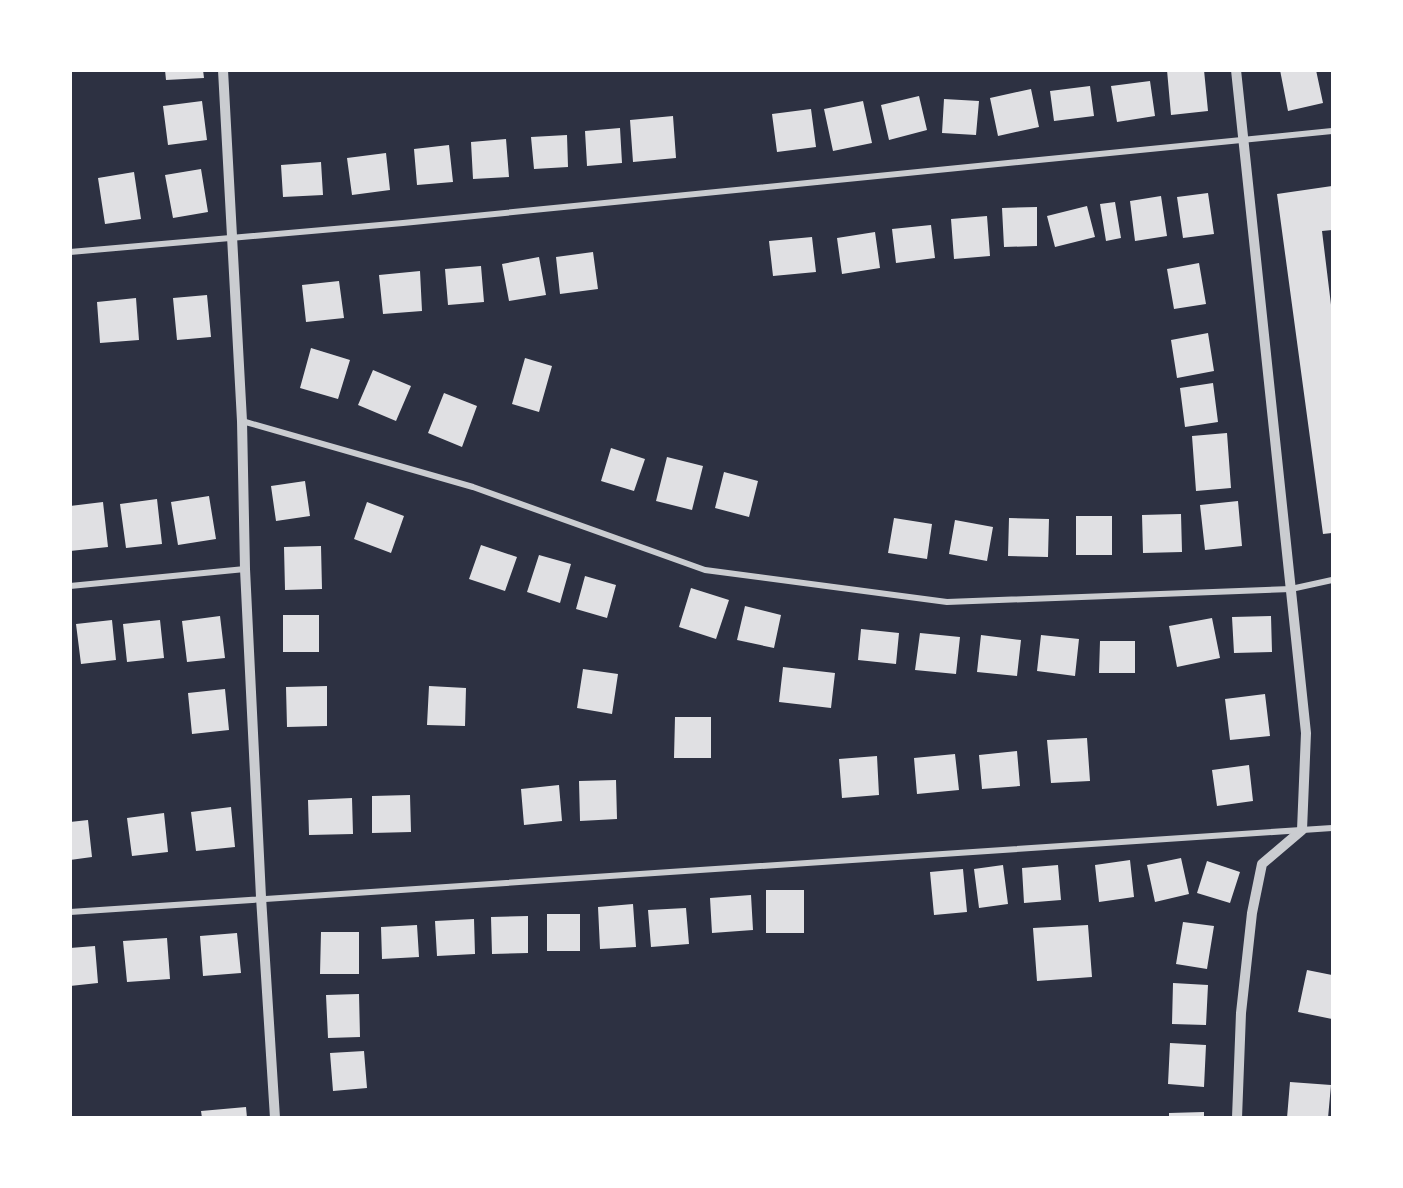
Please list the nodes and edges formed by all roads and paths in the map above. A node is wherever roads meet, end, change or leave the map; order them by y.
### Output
1 (223, 70) edge
2 (1236, 70) edge
3 (1332, 131) edge
4 (1242, 140) junction
5 (233, 237) junction
6 (70, 252) edge
7 (242, 421) junction
8 (244, 569) junction
9 (1332, 580) edge
10 (70, 586) edge
11 (1291, 589) junction
12 (1332, 828) edge
13 (1302, 830) junction
14 (261, 897) junction
15 (70, 912) edge
16 (275, 1118) edge
17 (1237, 1118) edge

1 - 5 street
2 - 4 street
3 - 4 street
4 - 5 street
4 - 11 street
5 - 6 street
5 - 7 street
7 - 8 street
7 - 11 street
8 - 10 street
8 - 14 street
9 - 11 street
11 - 13 street
12 - 13 street
13 - 14 street
13 - 17 street
14 - 15 street
14 - 16 street

